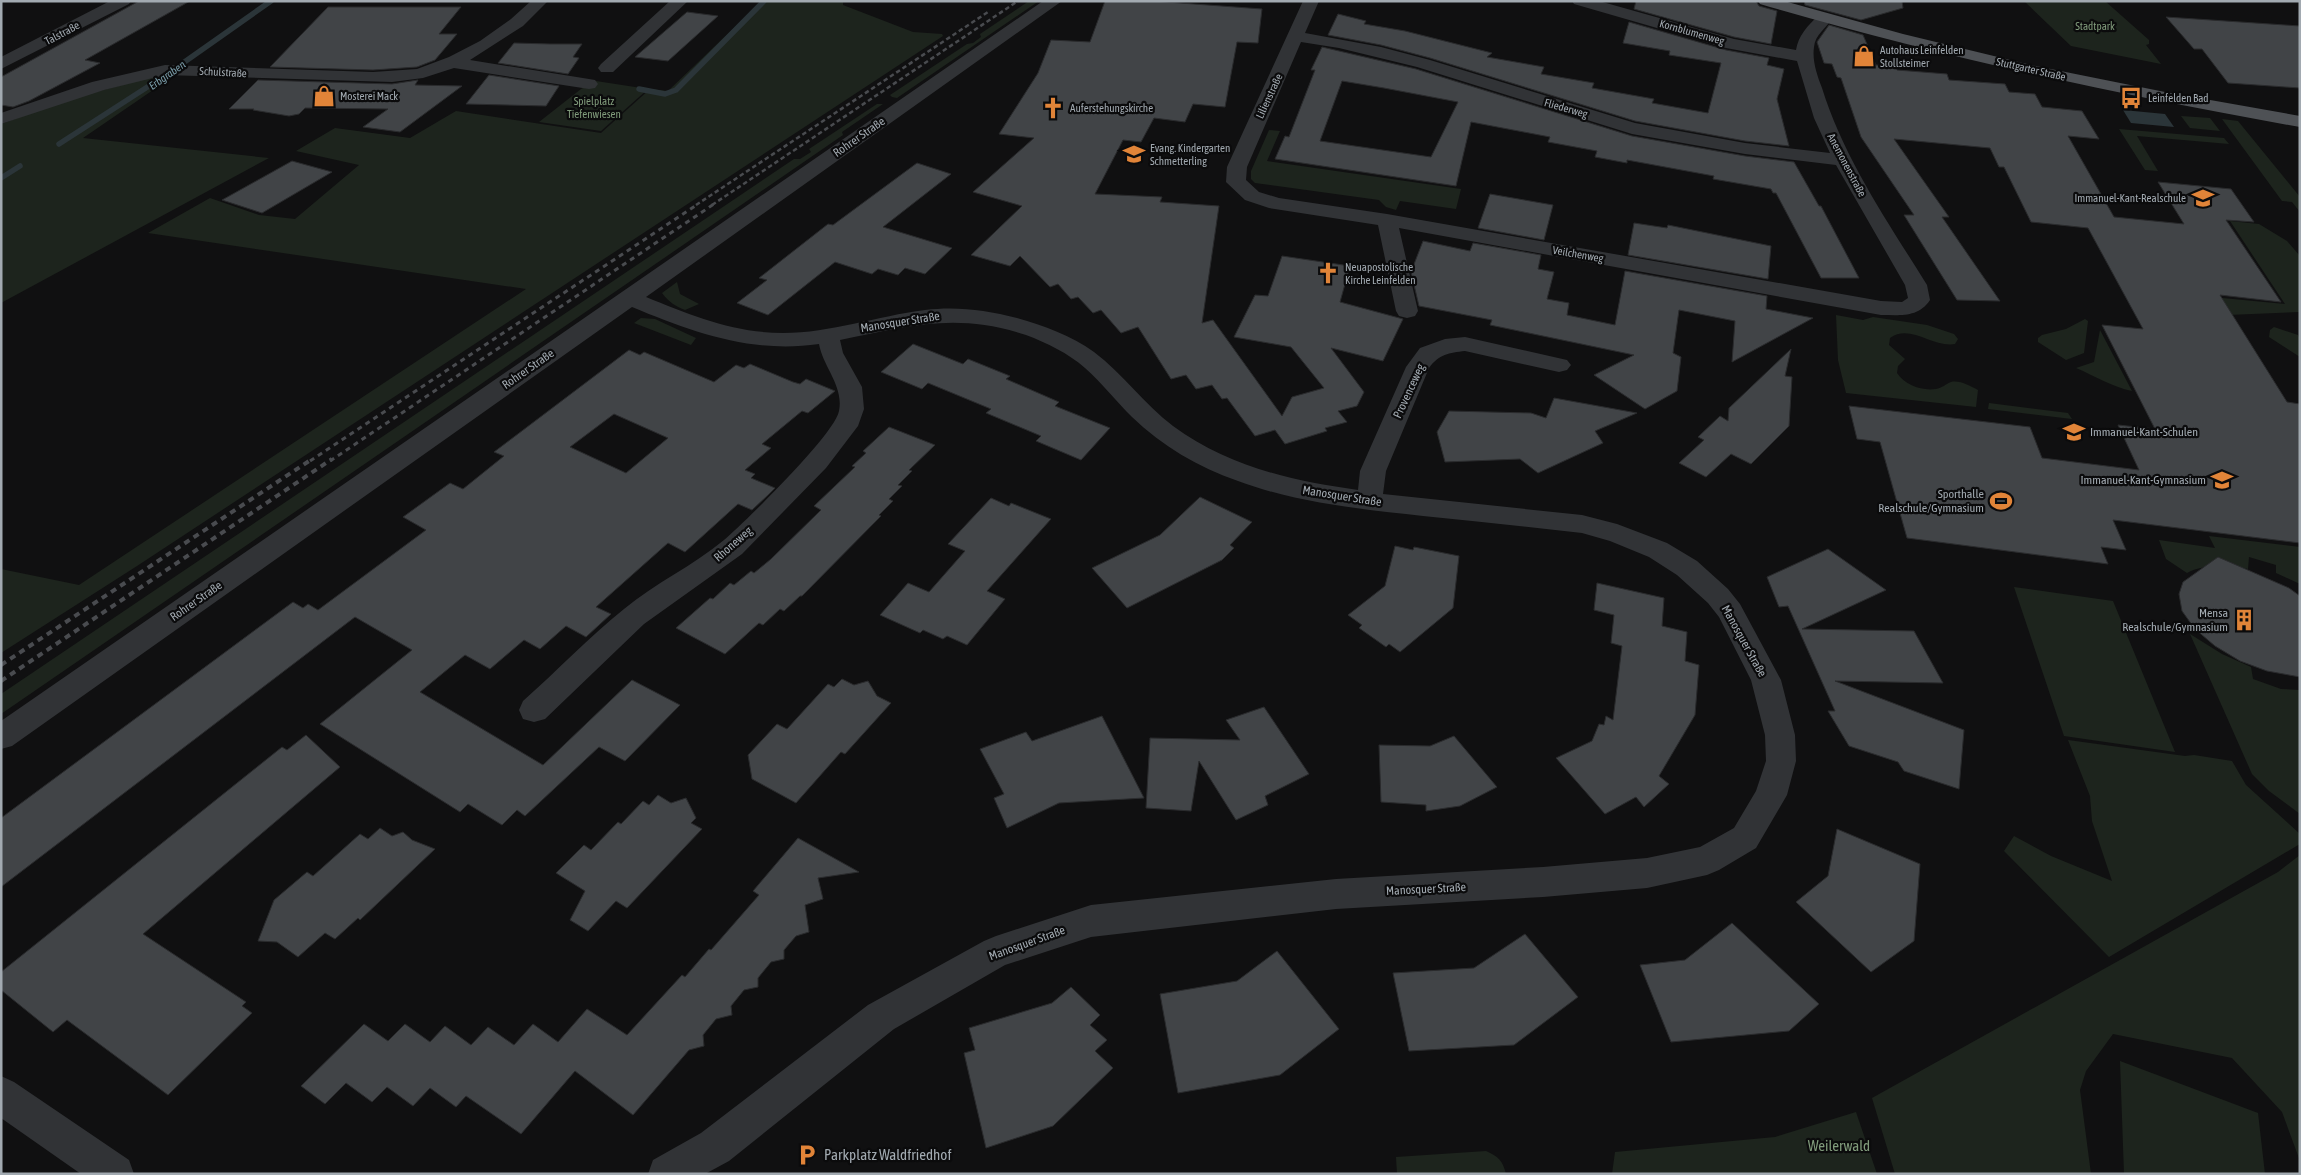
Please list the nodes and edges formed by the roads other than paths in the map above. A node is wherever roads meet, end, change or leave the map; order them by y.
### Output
1 (123, 1) edge
2 (540, 1) edge
3 (680, 1) edge
4 (1054, 1) edge
5 (1311, 1) edge
6 (1580, 1) edge
7 (1766, 1) edge
8 (1824, 19) junction
9 (1295, 36) junction
10 (1805, 57) junction
11 (450, 62) junction
12 (1, 64) edge
13 (607, 68) dead end
14 (589, 84) dead end
15 (1, 119) edge
16 (2300, 122) edge
17 (1841, 160) junction
18 (1244, 190) joint
19 (1387, 220) junction
20 (628, 298) junction
21 (1914, 305) joint
22 (1407, 311) dead end
23 (828, 335) junction
24 (1559, 365) dead end
25 (1369, 501) junction
26 (534, 710) dead end
27 (1, 737) edge
28 (1, 1095) edge
29 (115, 1174) edge
30 (667, 1174) edge

1 - 12 street, Talstraße
2 - 11 street, Schulstraße
3 - 13 street
4 - 20 street, Rohrer Straße
5 - 9 street, Lilienstraße
6 - 10 street, Kornblumenweg
7 - 8 main road, Stuttgarter Straße
8 - 10 street, Anemonenstraße
8 - 16 main road, Stuttgarter Straße
9 - 17 street, Fliederweg
9 - 18 street, Lilienstraße
10 - 17 street, Anemonenstraße
11 - 14 street
11 - 15 street, Schulstraße
17 - 21 street, Anemonenstraße
18 - 19 street, Veilchenweg
19 - 21 street, Veilchenweg
19 - 22 street
20 - 23 street, Manosquer Straße
20 - 27 street, Rohrer Straße
23 - 25 street, Manosquer Straße
23 - 26 street, Rhoneweg
24 - 25 street, Provenceweg
25 - 30 street, Manosquer Straße
28 - 29 street

